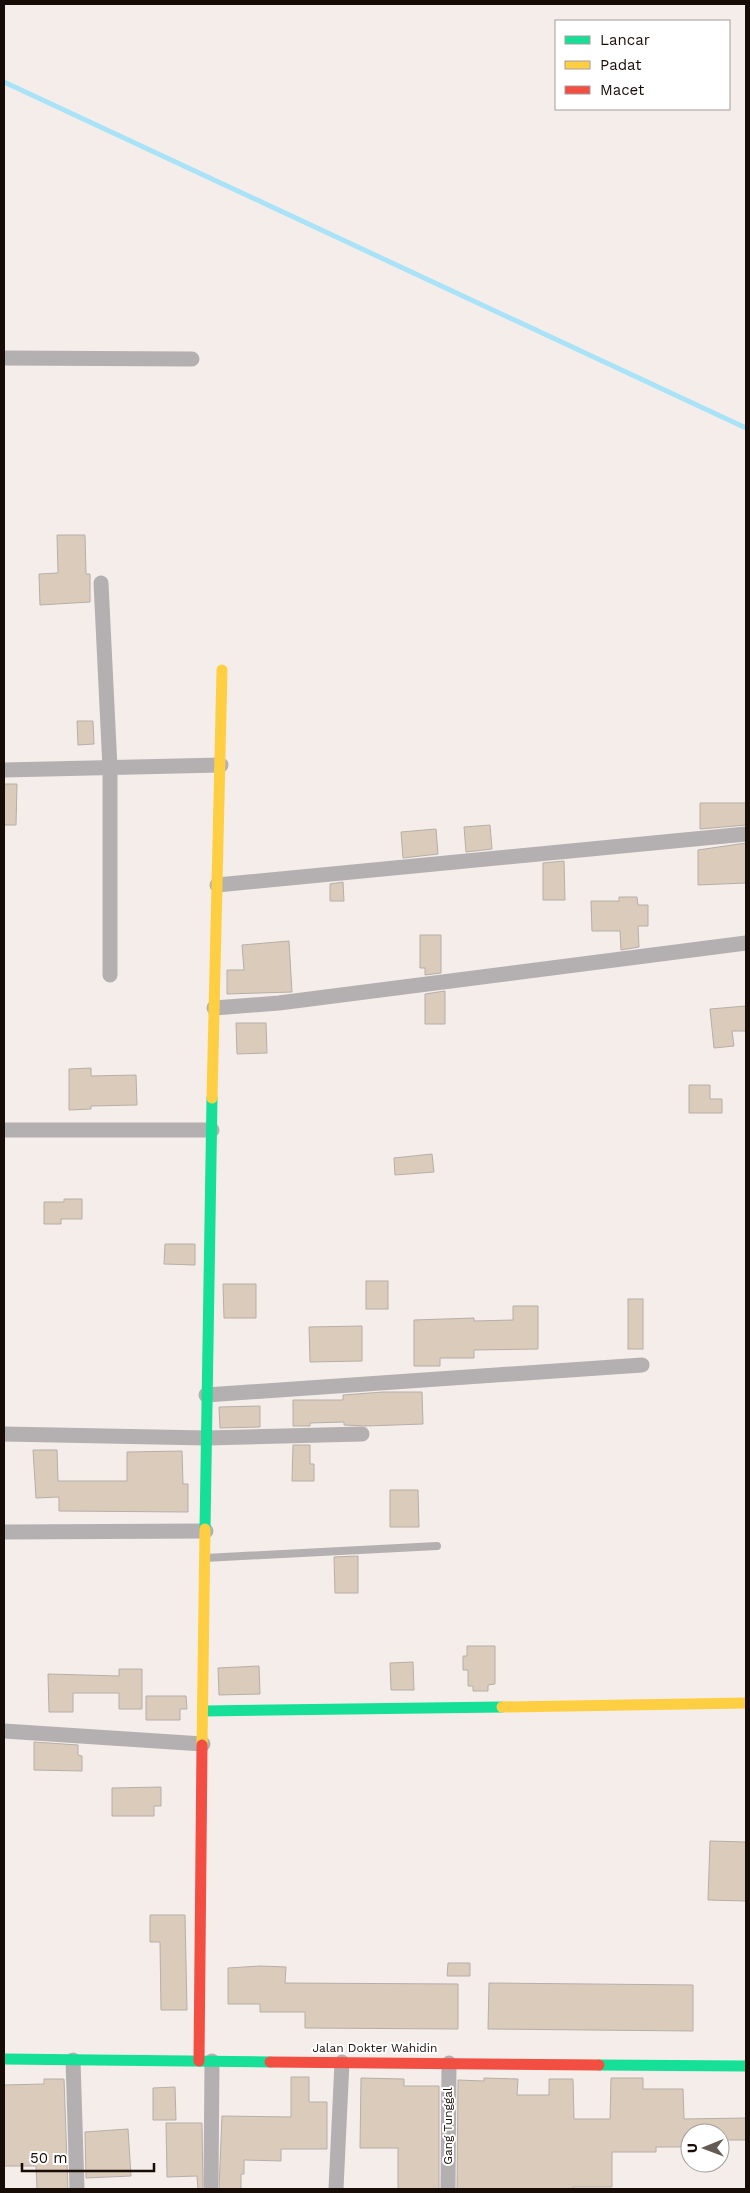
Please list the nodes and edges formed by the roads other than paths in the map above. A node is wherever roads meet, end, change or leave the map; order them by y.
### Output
1 (4, 358) edge
2 (192, 359) dead end
3 (101, 584) dead end
4 (222, 670) dead end
5 (220, 765) junction
6 (110, 768) junction
7 (4, 770) edge
8 (746, 834) edge
9 (217, 885) junction
10 (746, 943) edge
11 (110, 975) dead end
12 (214, 1008) junction
13 (4, 1130) edge
14 (212, 1130) junction
15 (642, 1364) dead end
16 (206, 1395) junction
17 (4, 1434) edge
18 (362, 1434) dead end
19 (207, 1438) junction
20 (206, 1531) junction
21 (4, 1532) edge
22 (437, 1546) dead end
23 (205, 1558) junction
24 (746, 1703) edge
25 (203, 1711) junction
26 (4, 1731) edge
27 (203, 1744) junction
28 (4, 2059) edge
29 (73, 2060) junction
30 (206, 2061) junction
31 (342, 2062) junction
32 (449, 2063) junction
33 (746, 2066) edge
34 (212, 2185) dead end
35 (76, 2189) edge
36 (336, 2189) edge
37 (448, 2189) edge

1 - 2 street
3 - 6 street
4 - 5 street
5 - 6 street
5 - 9 street
6 - 7 street
6 - 11 street
8 - 9 street
9 - 12 street
10 - 12 street
12 - 14 street
13 - 14 street
14 - 16 street
15 - 16 street
16 - 19 street
17 - 19 street
18 - 19 street
19 - 20 street
20 - 21 street
20 - 23 street
22 - 23 lane
23 - 25 street
24 - 25 street
25 - 27 street
26 - 27 street
27 - 30 street
28 - 29 street, Jalan Dokter Wahidin
29 - 30 street, Jalan Dokter Wahidin
29 - 35 street
30 - 31 street, Jalan Dokter Wahidin
30 - 34 street
31 - 32 street, Jalan Dokter Wahidin
31 - 36 street
32 - 33 street, Jalan Dokter Wahidin
32 - 37 street, Gang Tunggal

